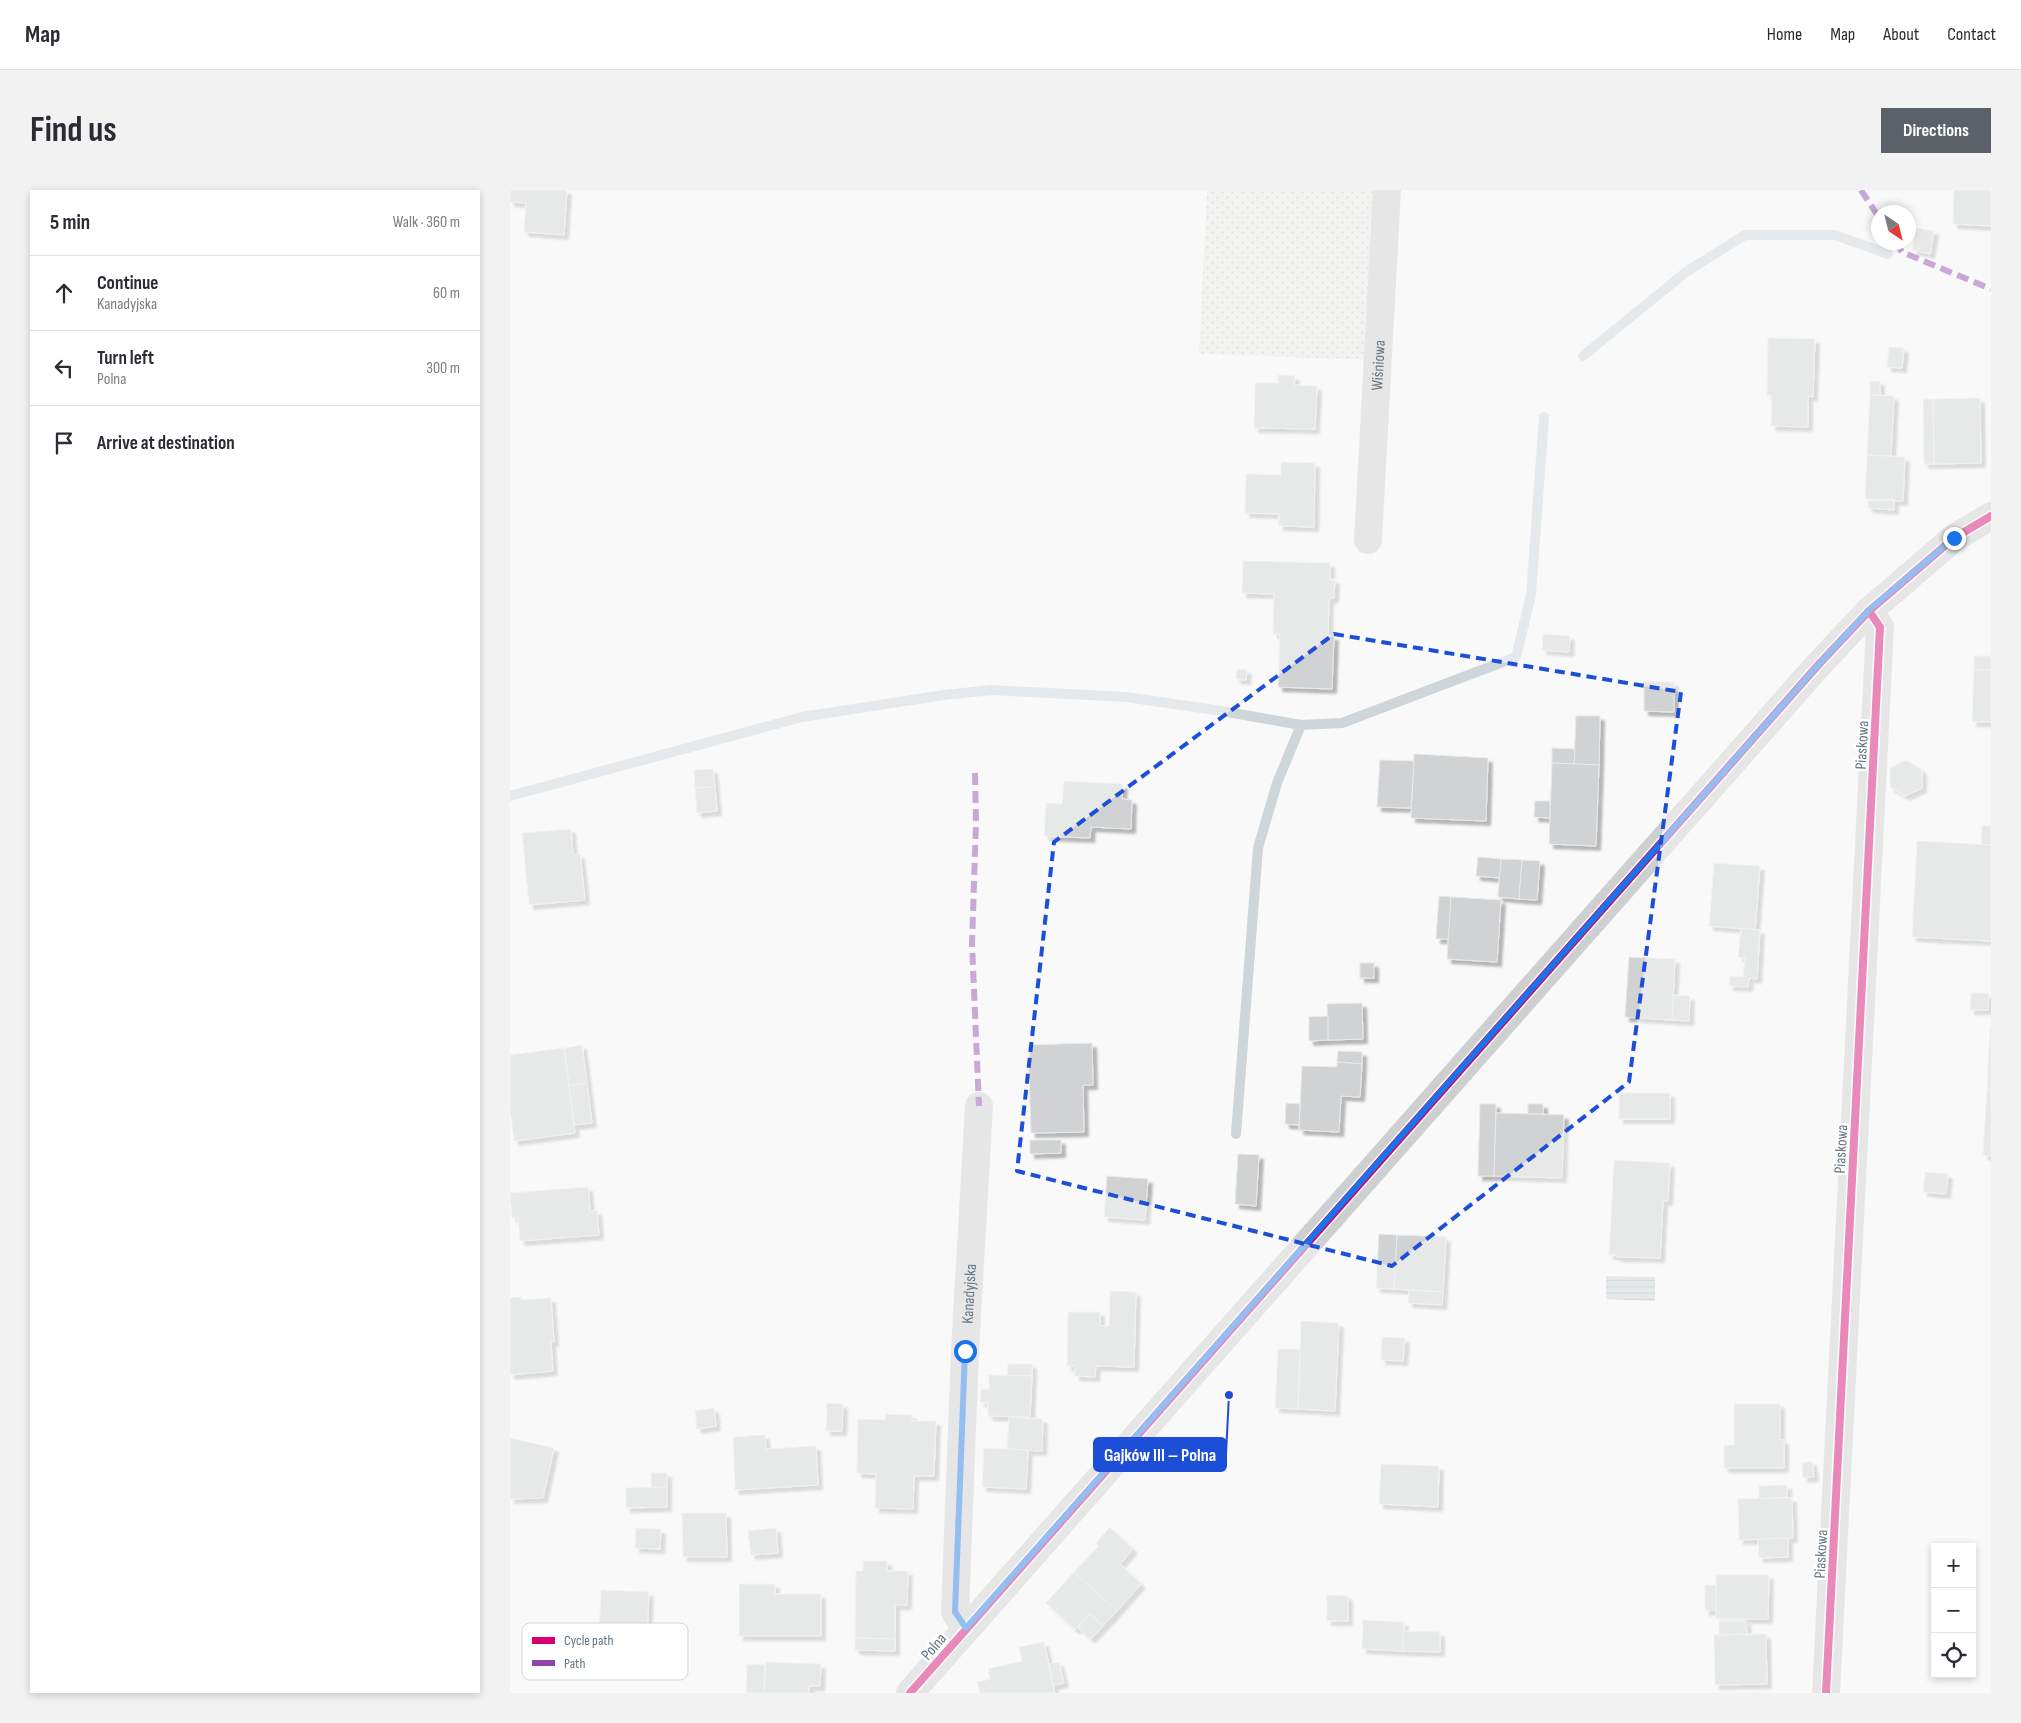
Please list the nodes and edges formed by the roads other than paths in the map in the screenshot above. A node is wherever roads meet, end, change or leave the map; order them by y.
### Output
1 (1386, 190) edge
2 (1991, 516) edge
3 (1368, 540) dead end
4 (1869, 610) junction
5 (979, 1106) dead end
6 (966, 1628) junction
7 (910, 1693) edge
8 (1826, 1693) edge

1 - 3 street, Wiśniowa
2 - 4 street, Polna
4 - 6 street, Polna
4 - 8 street, Piaskowa
5 - 6 street, Kanadyjska
6 - 7 street, Polna

